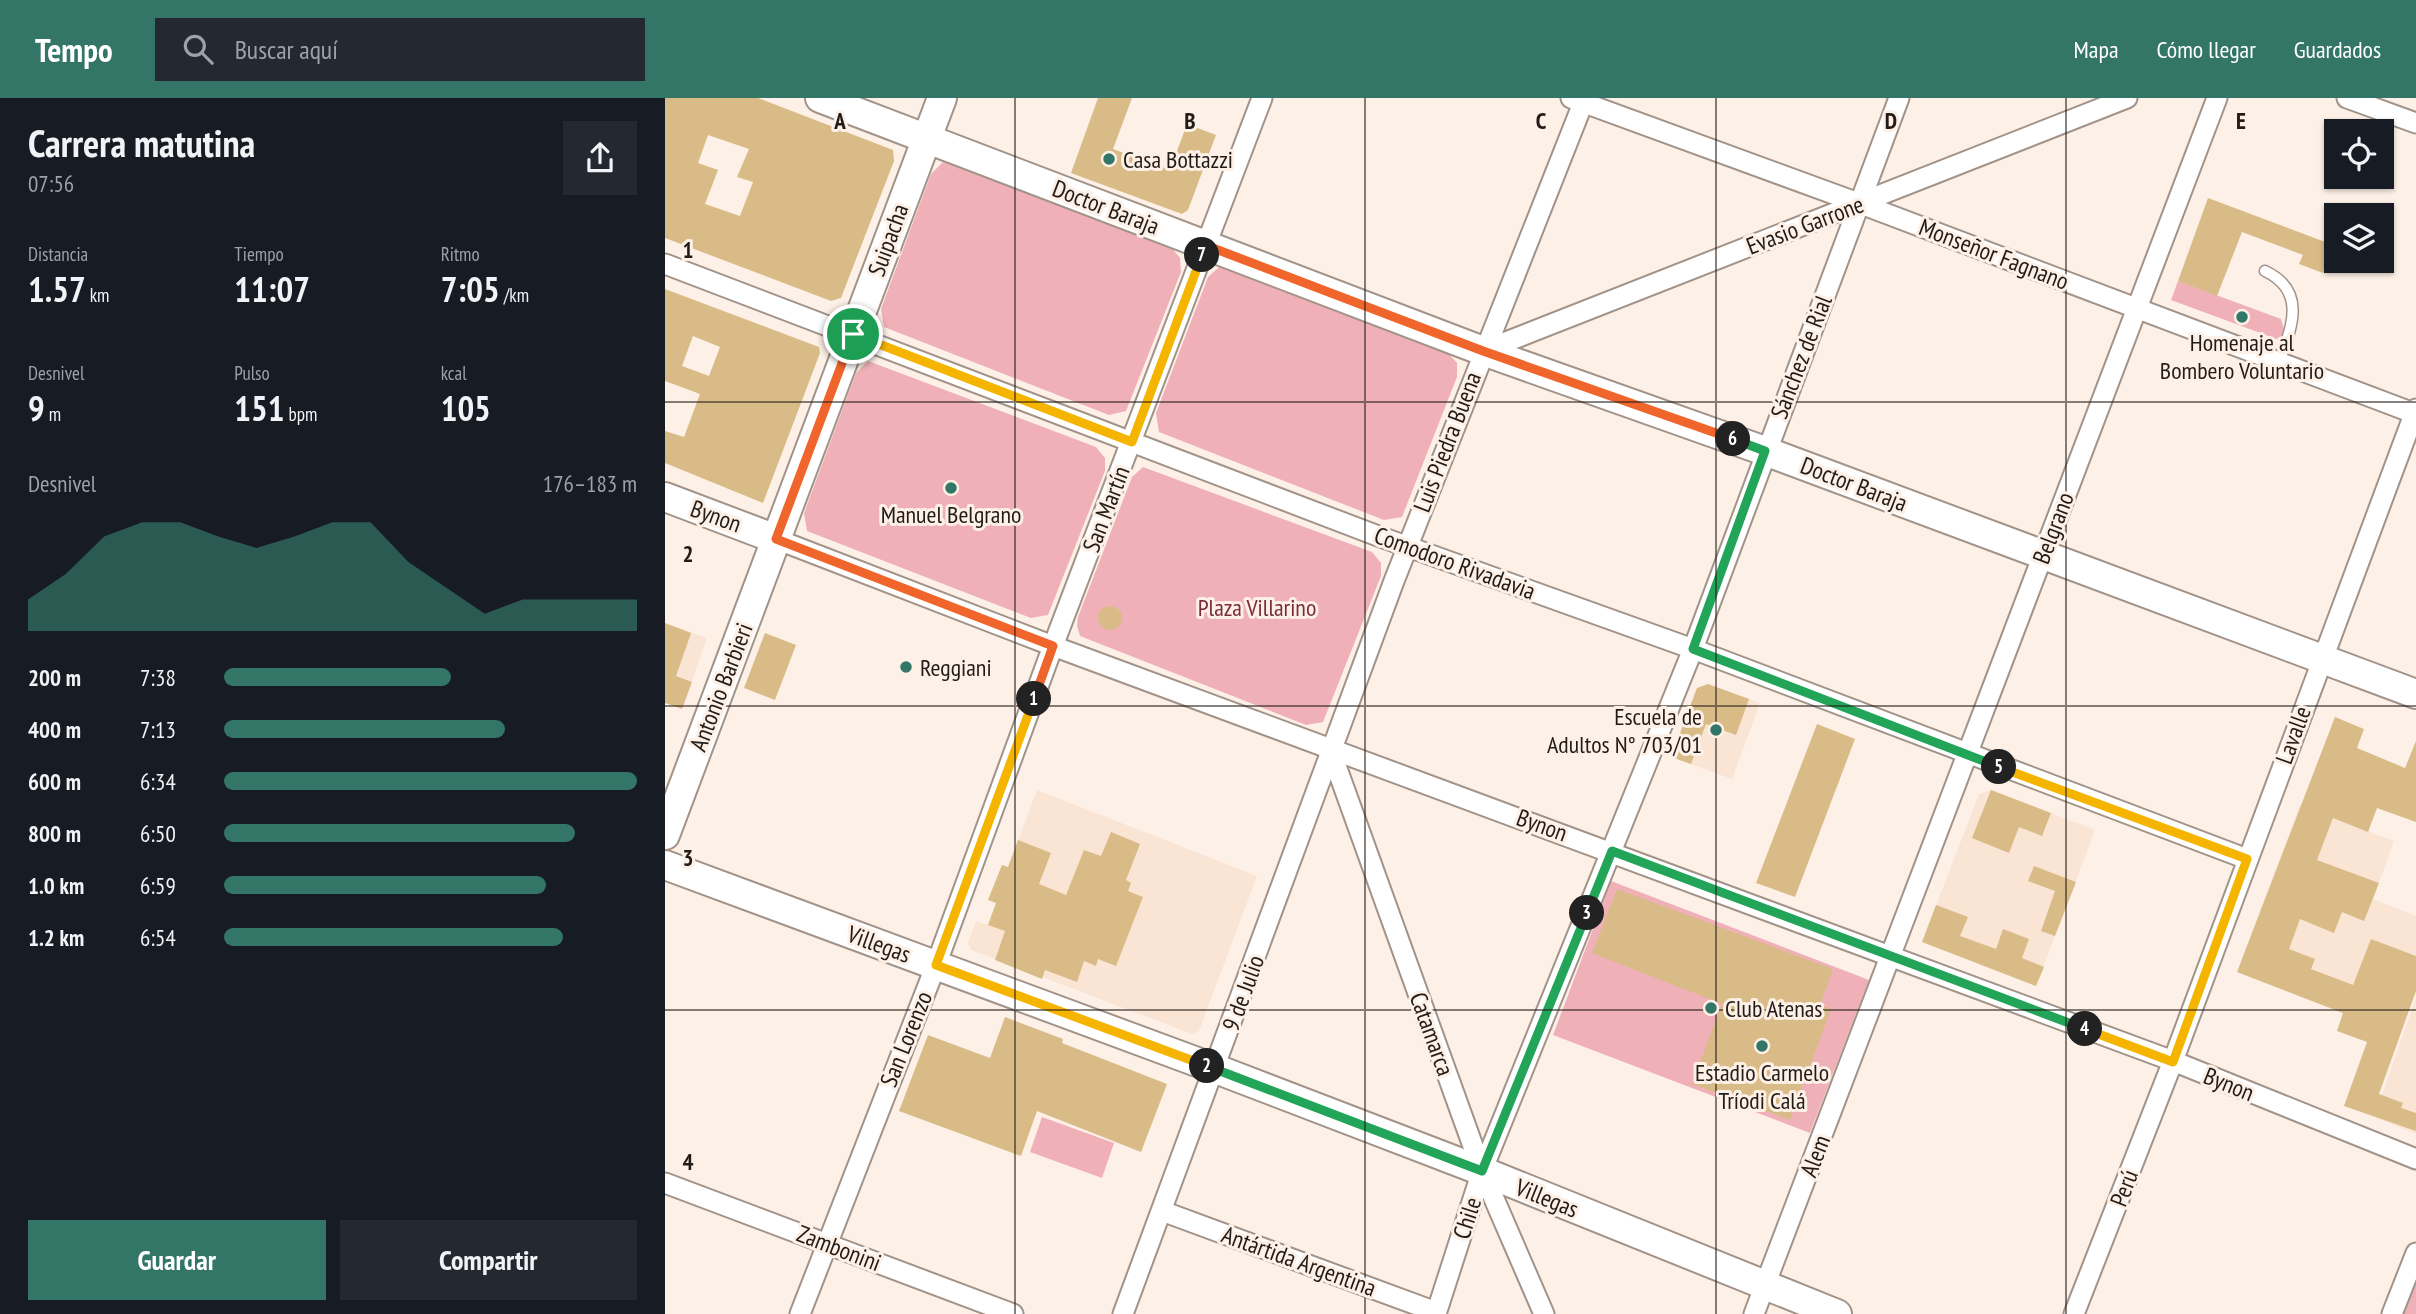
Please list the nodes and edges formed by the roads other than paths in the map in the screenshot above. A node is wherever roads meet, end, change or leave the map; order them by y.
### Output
1 (820, 98) edge
2 (941, 98) edge
3 (1262, 98) edge
4 (1899, 98) edge
5 (2127, 98) edge
6 (2217, 98) edge
7 (2347, 98) edge
8 (1580, 100) edge
9 (2416, 123) edge
10 (925, 139) junction
11 (1861, 204) junction
12 (1205, 245) junction
13 (665, 264) edge
14 (2265, 271) dead end
15 (2137, 308) junction
16 (853, 334) junction
17 (1483, 351) junction
18 (2279, 362) junction
19 (2415, 412) edge
20 (1132, 442) junction
21 (1765, 451) junction
22 (665, 497) edge
23 (776, 539) junction
24 (1407, 547) junction
25 (2042, 555) junction
26 (1053, 646) junction
27 (1693, 649) junction
28 (2321, 659) junction
29 (2416, 694) edge
30 (1330, 749) junction
31 (1966, 755) junction
32 (665, 835) edge
33 (1612, 851) junction
34 (2247, 859) junction
35 (665, 865) edge
36 (1892, 958) junction
37 (936, 965) junction
38 (2173, 1062) junction
39 (1216, 1069) junction
40 (2416, 1159) edge
41 (1482, 1171) junction
42 (665, 1183) edge
43 (1162, 1210) junction
44 (827, 1244) junction
45 (2416, 1253) edge
46 (1765, 1286) junction
47 (1436, 1313) edge
48 (800, 1314) edge
49 (1013, 1314) edge
50 (1123, 1314) edge
51 (1544, 1314) edge
52 (1754, 1314) edge
53 (1837, 1314) edge
54 (2074, 1314) edge
55 (2392, 1314) edge

1 - 10 street, Doctor Baraja
2 - 10 street, Suipacha
3 - 12 street, San Martín
4 - 11 street, Sánchez de Rial
5 - 11 street, Evasio Garrone
6 - 15 street, Belgrano
7 - 9 street
8 - 11 street, Monseñor Fagnano
8 - 17 street, Luis Piedra Buena
10 - 12 street, Doctor Baraja
10 - 16 street, Suipacha
11 - 15 street, Monseñor Fagnano
11 - 17 street, Evasio Garrone
11 - 21 street, Sánchez de Rial
12 - 17 street, Doctor Baraja
12 - 20 street, San Martín
13 - 16 street, Comodoro Rivadavia
14 - 18 lane
15 - 18 street, Monseñor Fagnano
15 - 25 street, Belgrano
16 - 20 street, Comodoro Rivadavia
16 - 23 street, Suipacha
17 - 21 street, Doctor Baraja
17 - 24 street, Luis Piedra Buena
18 - 19 street, Monseñor Fagnano
19 - 28 street, Lavalle
20 - 24 street, Comodoro Rivadavia
20 - 26 street, San Martín
21 - 25 street, Doctor Baraja
21 - 27 street, Sánchez de Rial
22 - 23 street, Bynon
23 - 26 street, Bynon
23 - 32 street, Antonio Barbieri
24 - 27 street, Comodoro Rivadavia
24 - 30 street, Luis Piedra Buena
25 - 28 street, Doctor Baraja
25 - 31 street, Belgrano
26 - 30 street, Bynon
26 - 37 street, San Lorenzo
27 - 31 street, Comodoro Rivadavia
27 - 33 street, Sánchez de Rial
28 - 29 street, Doctor Baraja
28 - 34 street, Lavalle
30 - 33 street, Bynon
30 - 39 street, 9 de Julio
30 - 41 street, Catamarca
31 - 34 street, Comodoro Rivadavia
31 - 36 street, Belgrano
33 - 36 street, Bynon
33 - 41 street, Chile
34 - 38 street, Lavalle
35 - 37 street, Villegas
36 - 38 street, Bynon
36 - 46 street, Alem
37 - 39 street, Villegas
37 - 44 street, San Lorenzo
38 - 40 street, Bynon
38 - 54 street, Perú
39 - 41 street, Villegas
39 - 43 street, 9 de Julio
41 - 46 street, Villegas
41 - 47 street, Chile
41 - 51 street, Catamarca
42 - 44 street, Zambonini
43 - 47 street, Antártida Argentina
43 - 50 street, 9 de Julio
44 - 48 street, San Lorenzo
44 - 49 street, Zambonini
45 - 55 street
46 - 52 street, Alem
46 - 53 street, Villegas

